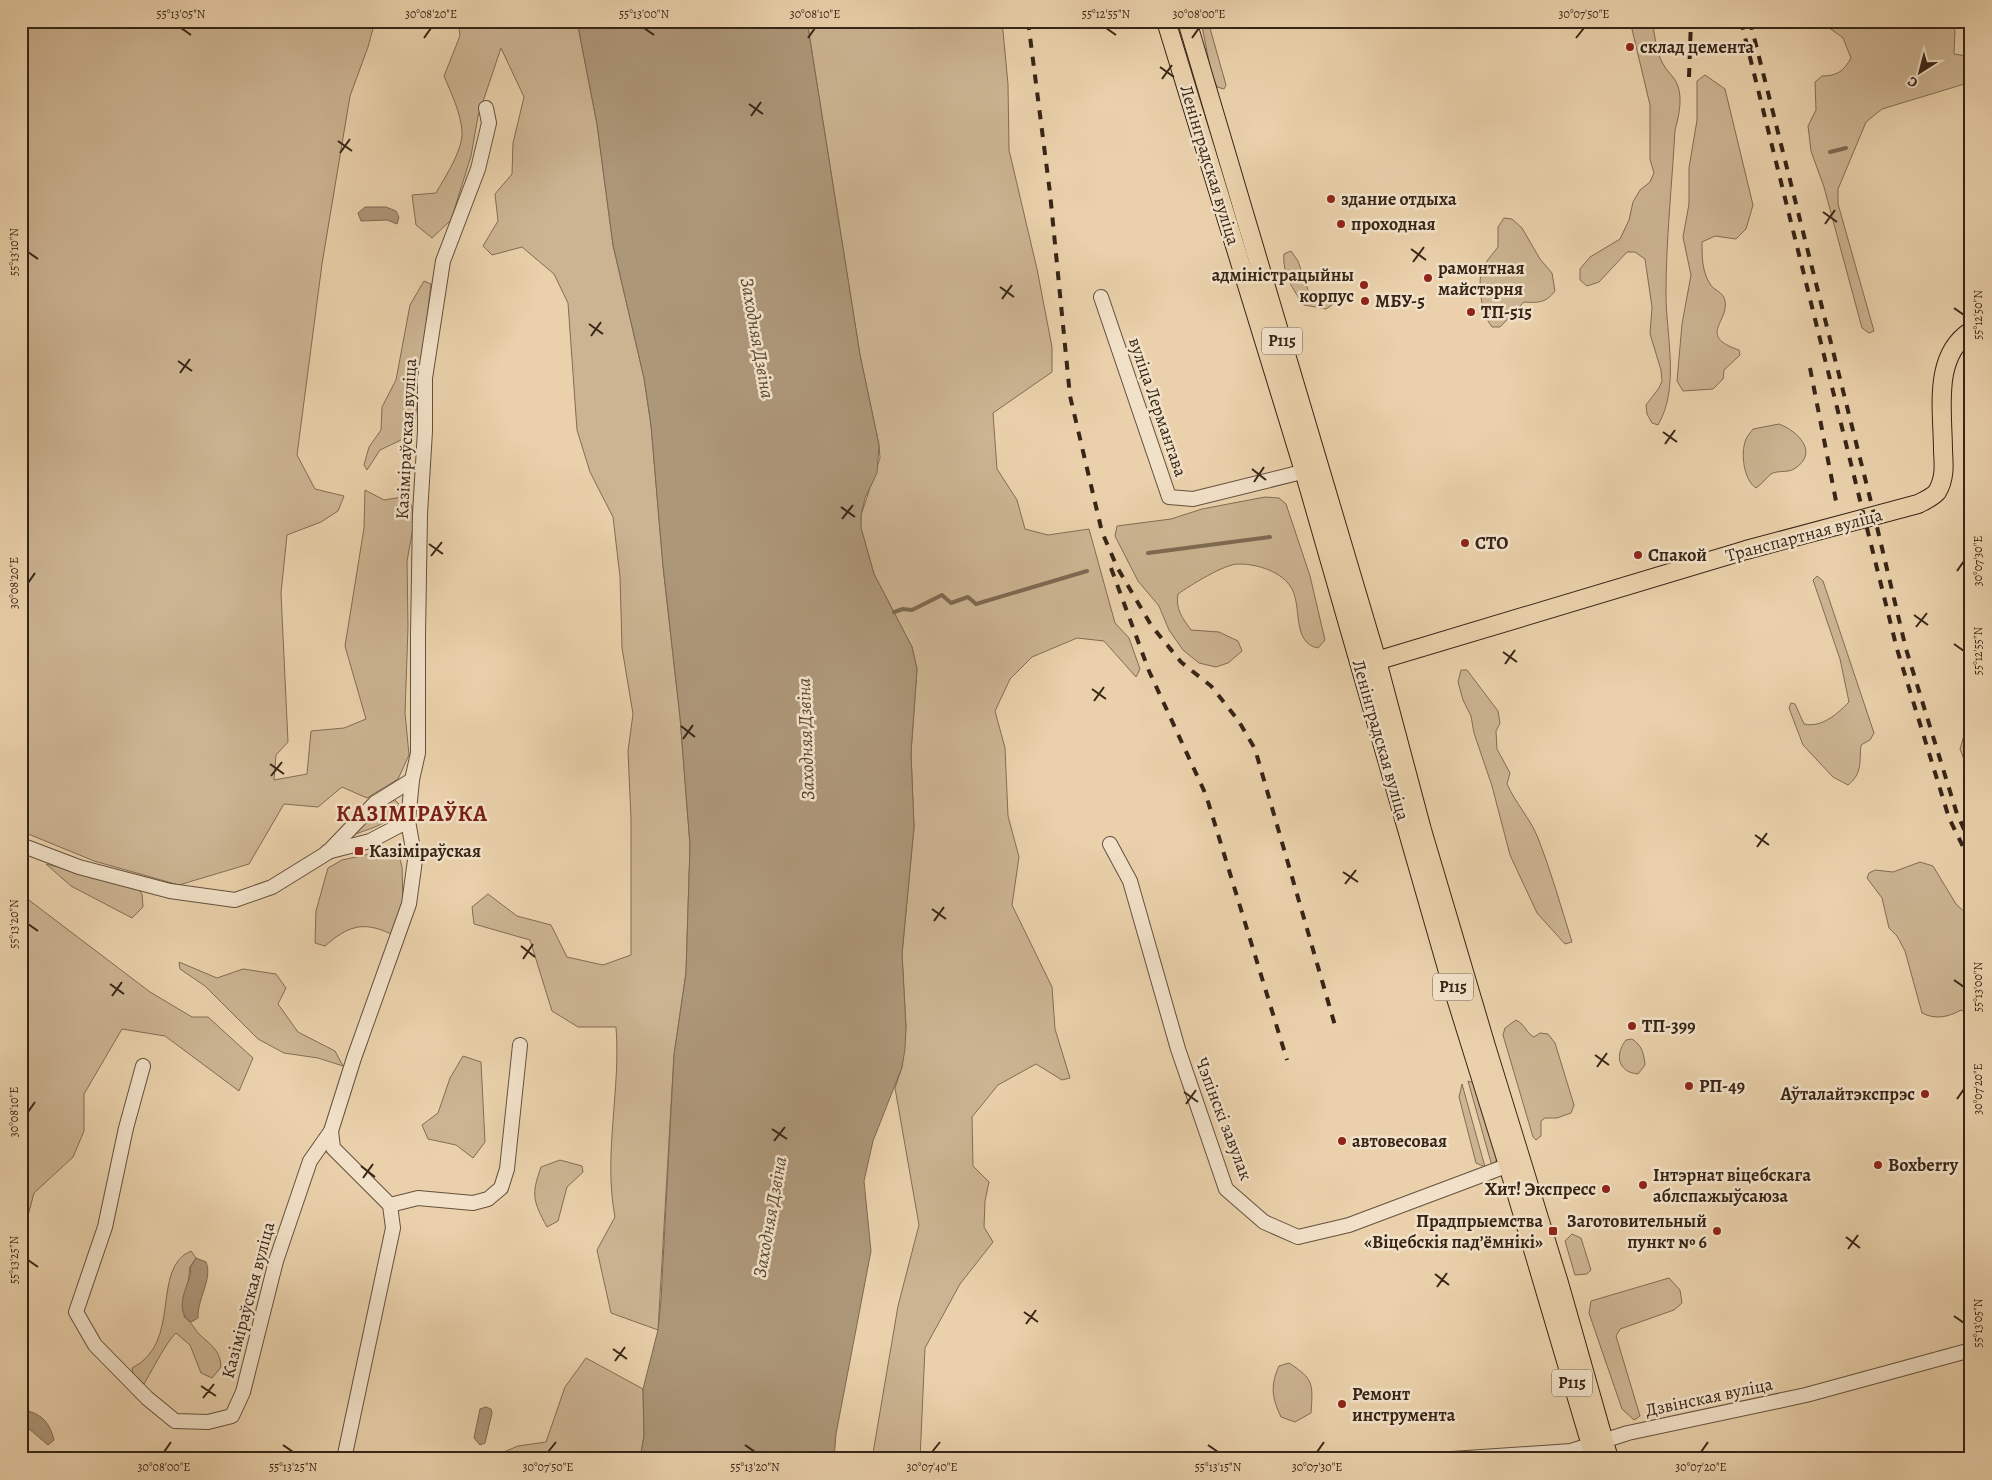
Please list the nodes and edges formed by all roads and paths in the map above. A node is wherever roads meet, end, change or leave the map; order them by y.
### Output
1 (1166, 21) edge
2 (1187, 21) edge
3 (486, 108) dead end
4 (1251, 237) junction
5 (1234, 241) junction
6 (1102, 297) dead end
7 (1971, 331) edge
8 (1312, 470) junction
9 (1368, 663) junction
10 (412, 780) junction
11 (408, 822) junction
12 (1110, 844) dead end
13 (21, 845) edge
14 (327, 852) junction
15 (520, 1045) dead end
16 (143, 1066) dead end
17 (331, 1131) junction
18 (1514, 1163) junction
19 (390, 1205) junction
20 (1971, 1350) edge
21 (1596, 1448) edge
22 (344, 1459) edge
23 (1452, 1459) edge
24 (1609, 1459) edge

1 - 5 main road, Ленінградская вуліца / Р115
2 - 4 main road, Ленінградская вуліца / Р115
3 - 10 street, Казіміраўская вуліца
4 - 5 street
4 - 8 main road, Ленінградская вуліца / Р115
5 - 8 main road, Ленінградская вуліца / Р115
6 - 8 street, вуліца Лермантава
7 - 9 main road, Транспартная вуліца
8 - 9 main road, Ленінградская вуліца / Р115
9 - 18 main road, Ленінградская вуліца / Р115
10 - 11 street, Казіміраўская вуліца
10 - 14 street
11 - 14 street
11 - 17 street, Казіміраўская вуліца
12 - 18 street, Чэпінскі завулак
13 - 14 street
15 - 19 street
16 - 17 street, Казіміраўская вуліца
17 - 19 street
18 - 21 main road, Ленінградская вуліца / Р115
19 - 22 street
20 - 21 street, Дзвінская вуліца
21 - 23 street, Дзвінская вуліца
21 - 24 main road, Ленінградская вуліца / Р115

